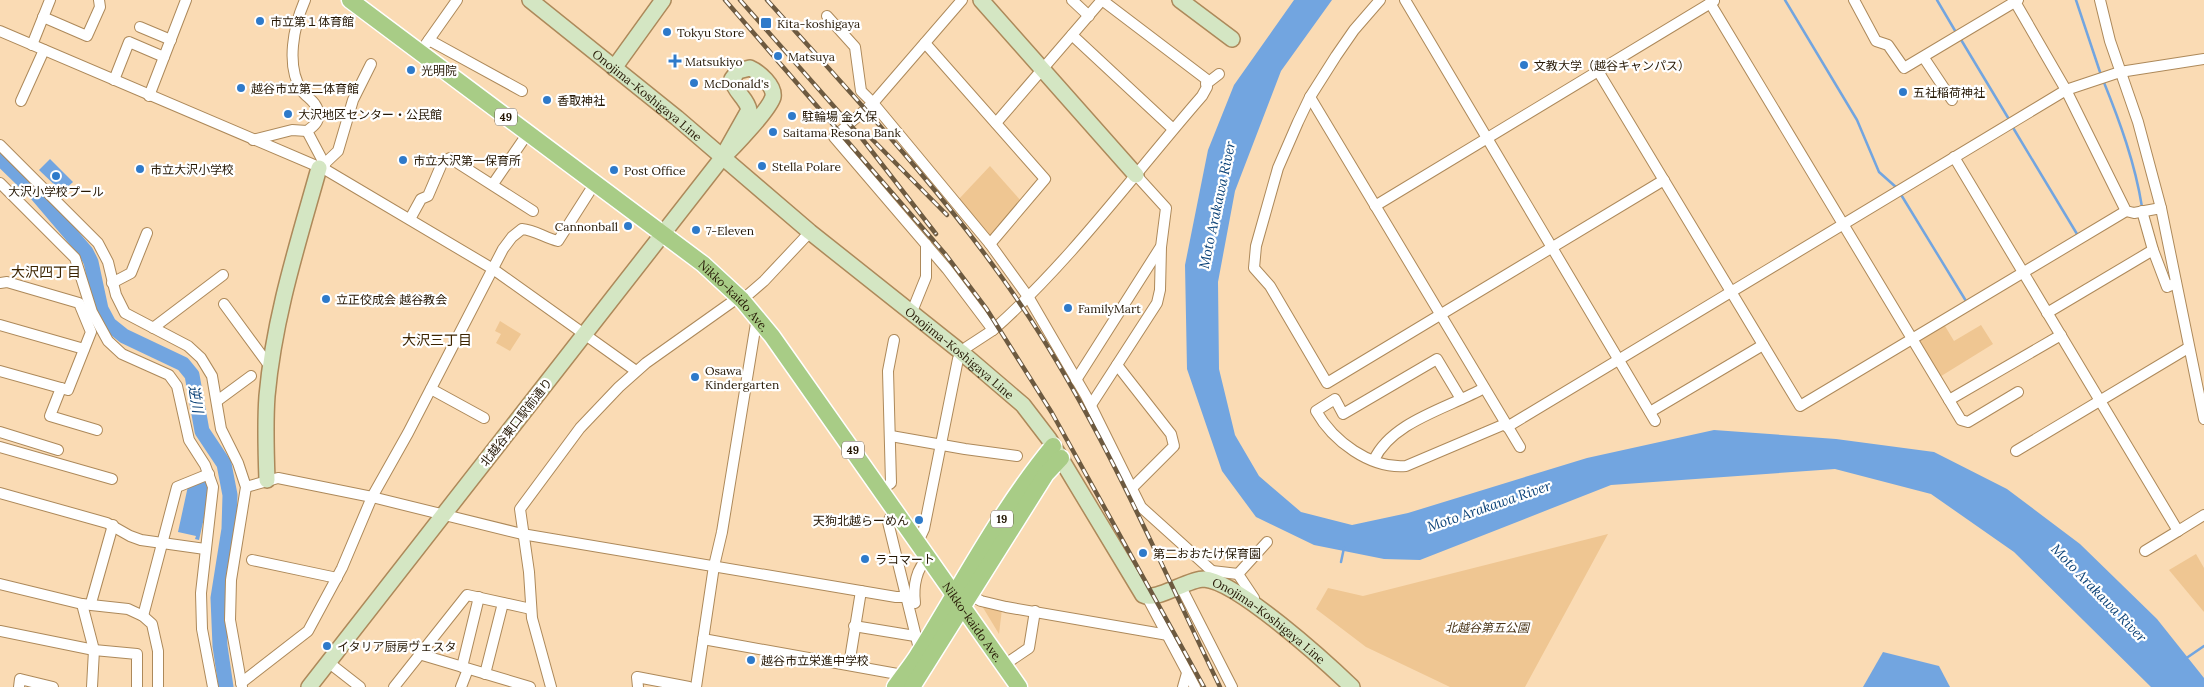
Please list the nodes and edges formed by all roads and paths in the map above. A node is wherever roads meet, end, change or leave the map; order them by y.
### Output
1 (50, 0) edge
2 (99, 0) edge
3 (305, 0) edge
4 (350, 0) edge
5 (457, 0) edge
6 (530, 0) edge
7 (663, 0) edge
8 (962, 0) edge
9 (981, 0) edge
10 (1072, 0) edge
11 (1102, 0) edge
12 (1180, 0) edge
13 (1380, 0) edge
14 (1405, 0) edge
15 (1854, 0) edge
16 (2100, 0) edge
17 (183, 1) edge
18 (2015, 1) edge
19 (1713, 2) edge
20 (826, 16) dead end
21 (1088, 16) junction
22 (43, 17) junction
23 (140, 27) dead end
24 (0, 31) edge
25 (1072, 35) junction
26 (1232, 39) dead end
27 (171, 40) junction
28 (925, 43) junction
29 (32, 45) junction
30 (424, 46) junction
31 (44, 50) junction
32 (164, 57) junction
33 (1924, 58) junction
34 (2204, 59) edge
35 (371, 64) dead end
36 (614, 68) junction
37 (1043, 69) junction
38 (1598, 71) junction
39 (2120, 72) junction
40 (1219, 74) dead end
41 (114, 80) junction
42 (1208, 84) junction
43 (2066, 90) junction
44 (522, 91) dead end
45 (149, 96) junction
46 (1310, 97) junction
47 (1952, 100) dead end
48 (21, 101) dead end
49 (873, 103) junction
50 (996, 123) junction
51 (1173, 129) junction
52 (307, 131) junction
53 (528, 133) junction
54 (1486, 137) junction
55 (253, 140) junction
56 (0, 145) edge
57 (1954, 157) junction
58 (722, 158) junction
59 (322, 167) junction
60 (1136, 175) junction
61 (1664, 180) junction
62 (0, 183) edge
63 (595, 183) junction
64 (493, 184) junction
65 (1375, 206) junction
66 (2161, 208) junction
67 (533, 211) dead end
68 (2126, 211) junction
69 (2142, 212) junction
70 (410, 219) junction
71 (1843, 224) junction
72 (810, 232) junction
73 (146, 233) dead end
74 (662, 235) junction
75 (926, 244) junction
76 (990, 244) junction
77 (1552, 246) junction
78 (1161, 248) junction
79 (2153, 250) junction
80 (492, 269) junction
81 (2022, 272) junction
82 (223, 275) dead end
83 (112, 283) junction
84 (2176, 283) junction
85 (0, 284) edge
86 (1731, 292) junction
87 (741, 298) junction
88 (1029, 298) junction
89 (224, 304) dead end
90 (1439, 313) junction
91 (2047, 313) junction
92 (911, 314) junction
93 (757, 317) junction
94 (0, 325) edge
95 (153, 328) junction
96 (993, 330) junction
97 (584, 335) junction
98 (2060, 335) junction
99 (1912, 338) junction
100 (894, 340) dead end
101 (1763, 344) junction
102 (2188, 348) junction
103 (84, 349) junction
104 (961, 352) junction
105 (1619, 359) junction
106 (1117, 365) junction
107 (271, 368) junction
108 (0, 371) edge
109 (636, 371) junction
110 (252, 376) dead end
111 (1076, 380) junction
112 (61, 388) junction
113 (1484, 388) junction
114 (431, 389) junction
115 (2018, 392) dead end
116 (1460, 399) junction
117 (1949, 400) junction
118 (217, 401) junction
119 (2100, 401) junction
120 (1090, 405) junction
121 (484, 418) dead end
122 (2204, 420) edge
123 (1506, 425) junction
124 (97, 430) dead end
125 (0, 432) edge
126 (891, 436) junction
127 (940, 444) junction
128 (0, 447) edge
129 (1520, 448) dead end
130 (58, 450) dead end
131 (2016, 451) dead end
132 (1057, 452) junction
133 (1017, 456) dead end
134 (1374, 460) junction
135 (209, 474) junction
136 (112, 479) dead end
137 (267, 480) junction
138 (246, 487) junction
139 (1132, 488) junction
140 (881, 490) junction
141 (0, 493) edge
142 (372, 498) junction
143 (894, 510) junction
144 (2204, 515) edge
145 (443, 516) junction
146 (113, 525) junction
147 (2178, 531) junction
148 (522, 534) junction
149 (163, 541) junction
150 (918, 542) junction
151 (1267, 542) dead end
152 (205, 549) junction
153 (2144, 551) dead end
154 (929, 558) junction
155 (252, 560) dead end
156 (714, 566) junction
157 (1238, 574) junction
158 (1213, 576) junction
159 (337, 578) junction
160 (0, 584) edge
161 (1180, 585) junction
162 (861, 591) junction
163 (479, 597) junction
164 (910, 597) junction
165 (1147, 597) junction
166 (962, 599) junction
167 (503, 603) junction
168 (87, 604) junction
169 (1254, 606) junction
170 (531, 609) junction
171 (1035, 611) junction
172 (143, 616) junction
173 (854, 626) junction
174 (0, 631) edge
175 (915, 634) junction
176 (1168, 635) junction
177 (703, 639) junction
178 (94, 650) junction
179 (920, 653) junction
180 (419, 654) junction
181 (328, 662) junction
182 (849, 665) junction
183 (1004, 665) junction
184 (465, 668) junction
185 (1187, 673) junction
186 (485, 674) junction
187 (903, 683) edge
188 (241, 685) edge
189 (525, 686) edge
190 (19, 687) edge
191 (53, 687) edge
192 (92, 687) edge
193 (137, 687) edge
194 (158, 687) edge
195 (213, 687) edge
196 (308, 687) edge
197 (360, 687) edge
198 (394, 687) edge
199 (461, 687) edge
200 (551, 687) edge
201 (638, 687) edge
202 (689, 687) edge
203 (696, 687) edge
204 (1019, 687) edge
205 (1183, 687) edge
206 (1195, 687) edge
207 (1232, 687) edge
208 (1352, 687) edge

1 - 22 street
2 - 22 street
3 - 52 street
4 - 30 main road, Nikko-kaido Ave. / 49
5 - 30 street
6 - 36 street, Onojima-Koshigaya Line
7 - 36 street
8 - 28 street
9 - 37 street
10 - 21 street
11 - 21 street
11 - 42 street
12 - 26 street
13 - 46 street
14 - 54 street
15 - 33 street
16 - 39 street
17 - 27 street
18 - 33 street
18 - 43 street
19 - 38 street
19 - 71 street
20 - 49 street
21 - 25 street
22 - 29 street
23 - 27 street
24 - 29 street
25 - 37 street
25 - 51 street
27 - 32 street
28 - 49 street
28 - 50 street
29 - 31 street
30 - 44 street
30 - 53 main road, Nikko-kaido Ave. / 49
31 - 41 street
31 - 48 street
32 - 41 street
32 - 45 street
33 - 47 street
34 - 39 street
35 - 59 street
36 - 58 street, Onojima-Koshigaya Line
37 - 50 street
37 - 60 street
38 - 54 street
38 - 61 street
39 - 43 street
39 - 66 street
40 - 42 street
41 - 45 street
42 - 51 street
43 - 57 street
43 - 68 street
45 - 55 street
46 - 65 street
46 - 90 street
49 - 75 street
49 - 76 street
50 - 76 street
51 - 60 street
52 - 55 street
52 - 59 street
53 - 63 main road, Nikko-kaido Ave. / 49
53 - 64 street
54 - 65 street
54 - 77 street
55 - 59 street
56 - 83 street
57 - 71 street
57 - 81 street
58 - 58 street
58 - 72 street, Onojima-Koshigaya Line
58 - 74 street, 北越谷東口駅前通り
59 - 70 street
59 - 107 street
60 - 78 street
60 - 88 street
61 - 77 street
61 - 86 street
62 - 135 street
63 - 74 main road, Nikko-kaido Ave. / 49
63 - 80 street
64 - 67 street
64 - 70 street
65 - 90 street
66 - 69 street
66 - 84 street
68 - 69 street
68 - 81 street
69 - 79 street
70 - 80 street
71 - 86 street
71 - 99 street
72 - 87 street
72 - 92 street, Onojima-Koshigaya Line
73 - 83 street
74 - 87 main road, Nikko-kaido Ave. / 49
74 - 97 street, 北越谷東口駅前通り
75 - 92 street
75 - 96 street
76 - 88 street
77 - 90 street
77 - 105 street
78 - 106 street
78 - 111 street
79 - 84 street
79 - 91 street
80 - 97 street
80 - 114 street
81 - 91 street
81 - 99 street
82 - 95 street
83 - 95 street
84 - 102 street
85 - 103 street
86 - 101 street
86 - 105 street
87 - 93 main road, Nikko-kaido Ave. / 49
87 - 109 street
88 - 96 street
88 - 111 street
89 - 107 street
90 - 113 street
91 - 98 street
92 - 104 street, Onojima-Koshigaya Line
93 - 140 main road, Nikko-kaido Ave. / 49
93 - 156 street
94 - 103 street
95 - 118 street
96 - 104 street
97 - 109 street
97 - 145 street, 北越谷東口駅前通り
98 - 117 street
98 - 119 street
99 - 101 street
99 - 117 street
100 - 126 street
101 - 105 street
102 - 119 street
102 - 122 street
103 - 112 street
104 - 127 street
104 - 132 street, Onojima-Koshigaya Line
105 - 123 street
106 - 120 street
106 - 139 street
107 - 137 street
108 - 112 street
109 - 148 street
110 - 118 street
111 - 120 street
112 - 124 street
113 - 116 street
113 - 123 street
114 - 121 street
114 - 142 street
115 - 117 street
116 - 134 street
116 - 134 street
118 - 138 street
119 - 131 street
119 - 147 street
120 - 139 street
123 - 129 street
123 - 134 street
125 - 130 street
126 - 127 street
126 - 140 street
127 - 133 street
127 - 150 street
128 - 136 street
132 - 165 street, Onojima-Koshigaya Line
132 - 166 main road, 19
135 - 149 street
135 - 152 street
137 - 138 street
137 - 142 street
138 - 188 street
139 - 158 street
140 - 143 main road, Nikko-kaido Ave. / 49
141 - 146 street
142 - 145 street
142 - 159 street
143 - 150 main road, Nikko-kaido Ave. / 49
143 - 164 street
144 - 147 street
145 - 148 street
145 - 181 street, 北越谷東口駅前通り
146 - 149 street
146 - 168 street
147 - 153 street
148 - 156 street
148 - 170 street
149 - 152 street
149 - 172 street
150 - 154 main road, Nikko-kaido Ave. / 49
151 - 157 street
152 - 195 street
154 - 164 street
154 - 166 main road, Nikko-kaido Ave. / 49
155 - 159 street
156 - 162 street
156 - 177 street
157 - 158 street
157 - 169 street
158 - 161 street, Onojima-Koshigaya Line
158 - 169 street, Onojima-Koshigaya Line
159 - 188 street
160 - 168 street
161 - 165 street, Onojima-Koshigaya Line
161 - 207 street
162 - 164 street
162 - 173 street
163 - 167 street
163 - 180 street
163 - 184 street
164 - 175 street
165 - 176 street
166 - 171 street
166 - 179 main road, 19
166 - 183 main road, Nikko-kaido Ave. / 49
166 - 187 main road, 19
167 - 170 street
167 - 186 street
168 - 172 street
168 - 178 street
169 - 208 street, Onojima-Koshigaya Line
170 - 200 street
171 - 176 street
171 - 183 street
172 - 194 street
173 - 175 street
173 - 182 street
174 - 178 street
175 - 179 street
176 - 185 street
177 - 182 street
177 - 203 street
178 - 192 street
178 - 193 street
179 - 187 main road, 19
180 - 184 street
180 - 198 street
181 - 196 street, 北越谷東口駅前通り
181 - 197 street
182 - 187 street
183 - 204 main road, Nikko-kaido Ave. / 49
184 - 186 street
184 - 199 street
185 - 205 street
185 - 206 street
186 - 189 street
190 - 191 street
201 - 202 street

